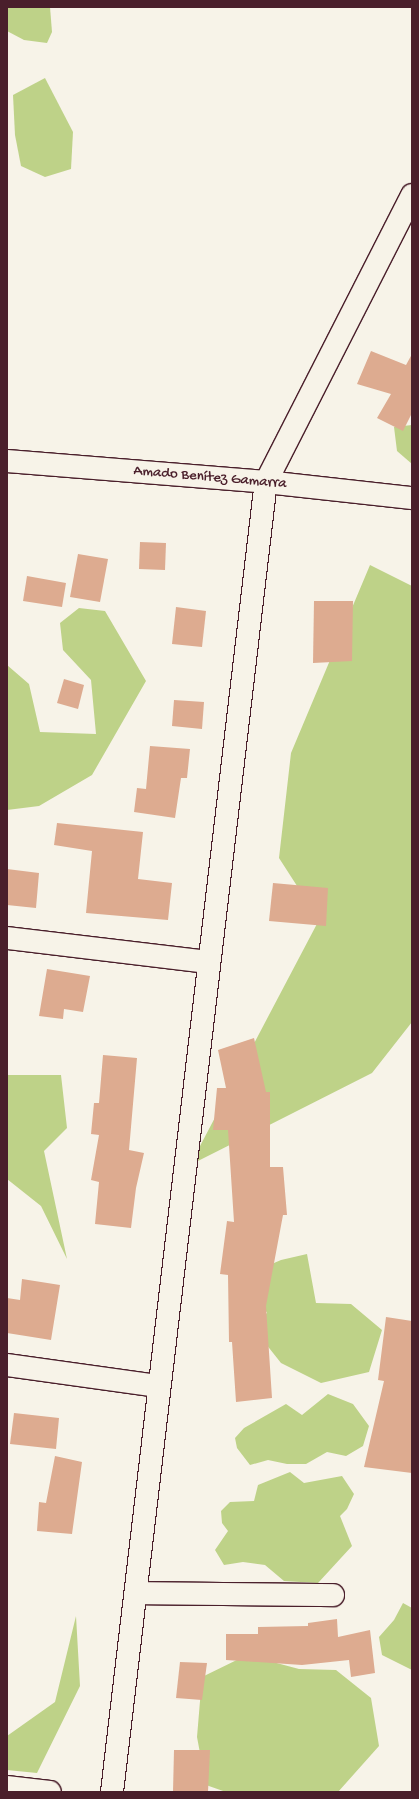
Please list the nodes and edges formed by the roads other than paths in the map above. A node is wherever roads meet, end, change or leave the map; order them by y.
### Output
1 (412, 195) edge
2 (7, 461) edge
3 (266, 482) junction
4 (412, 498) edge
5 (7, 938) edge
6 (208, 962) junction
7 (7, 1365) edge
8 (159, 1386) junction
9 (137, 1593) junction
10 (333, 1595) dead end
11 (7, 1787) edge
12 (50, 1792) edge
13 (112, 1792) edge

1 - 3 street
2 - 3 street, Amado Benítez Gamarra
3 - 4 street, Amado Benítez Gamarra
3 - 6 street
5 - 6 street
6 - 8 street
7 - 8 street
8 - 9 street
9 - 10 street
9 - 13 street
11 - 12 street

